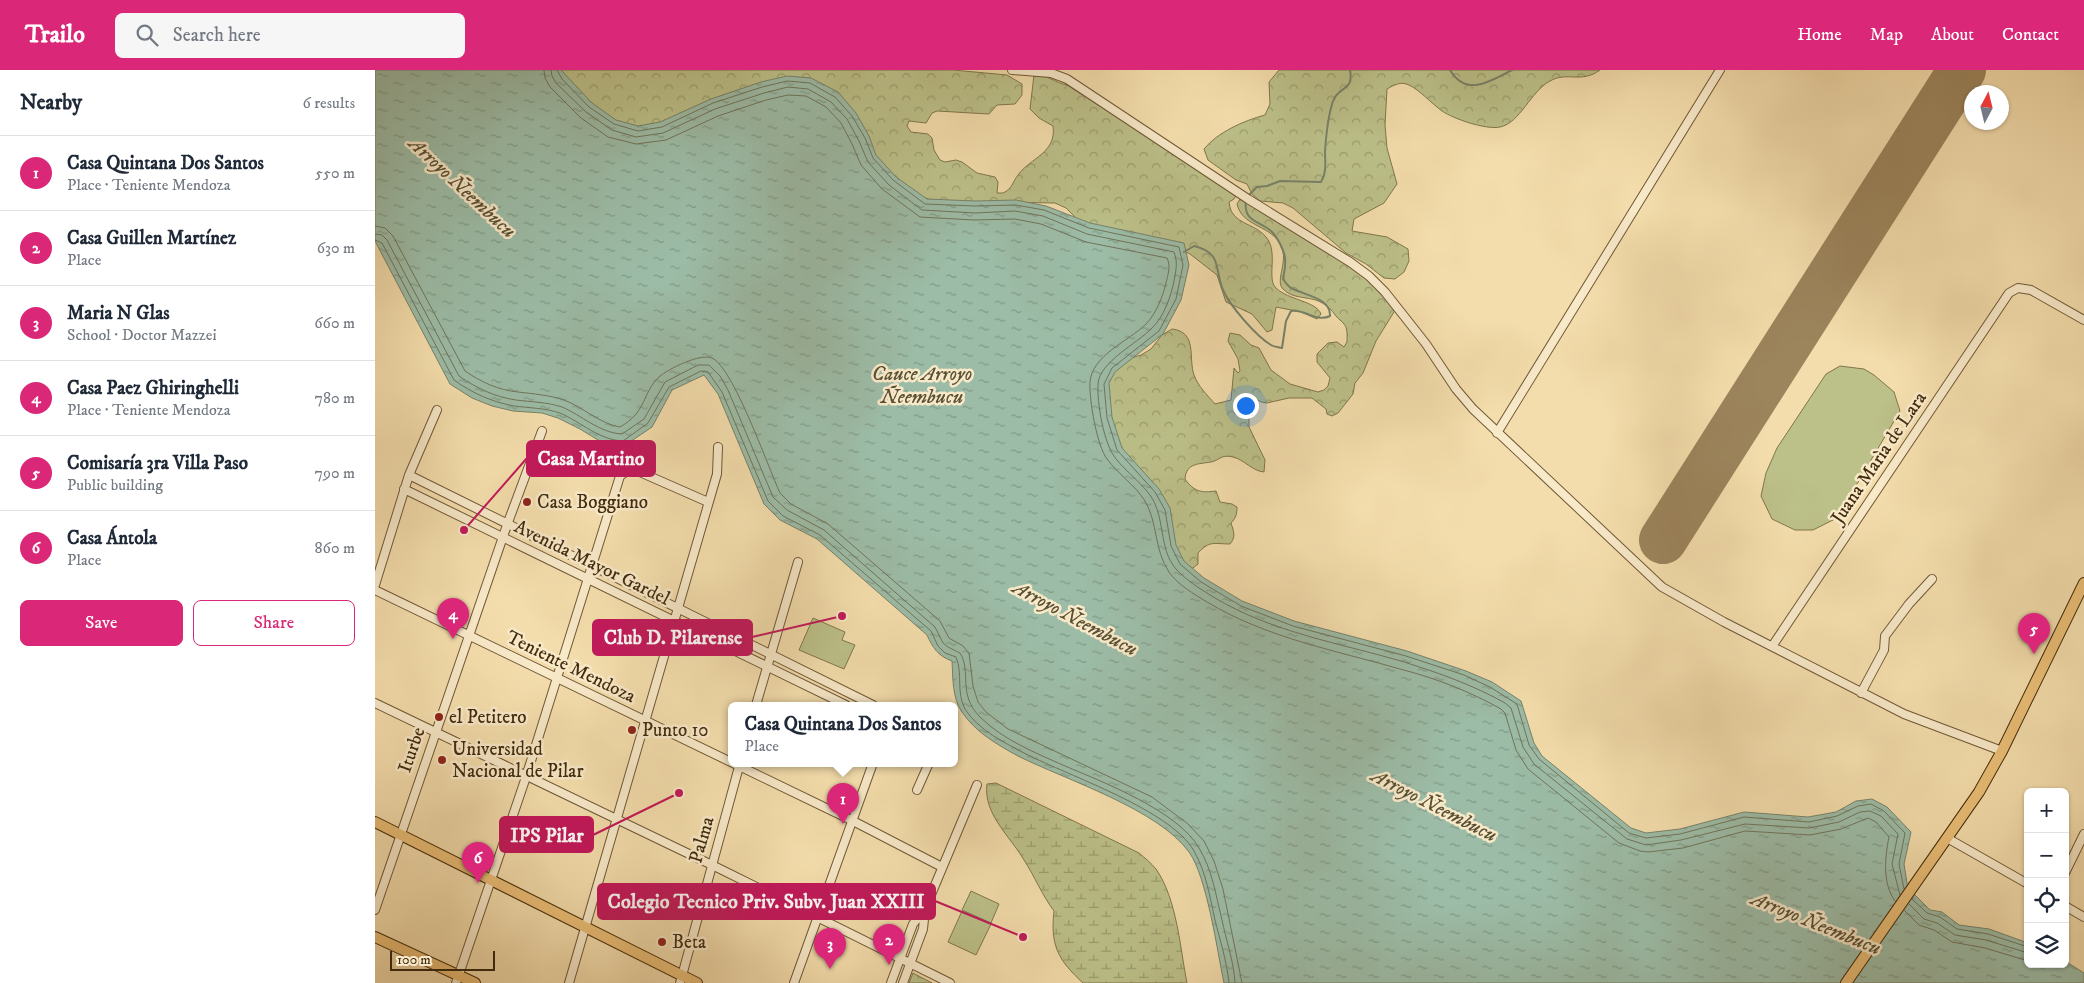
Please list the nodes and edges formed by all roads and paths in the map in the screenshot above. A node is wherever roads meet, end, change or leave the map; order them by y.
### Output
1 (1013, 70) edge
2 (1720, 70) edge
3 (2084, 320) edge
4 (437, 410) dead end
5 (542, 431) dead end
6 (1497, 433) junction
7 (718, 447) dead end
8 (409, 475) junction
9 (404, 490) junction
10 (708, 502) junction
11 (507, 525) junction
12 (502, 538) junction
13 (798, 562) dead end
14 (593, 567) junction
15 (1931, 579) dead end
16 (589, 580) junction
17 (2084, 583) edge
18 (375, 586) edge
19 (375, 590) edge
20 (2080, 601) edge
21 (678, 609) junction
22 (675, 622) junction
23 (469, 636) junction
24 (1773, 646) junction
25 (770, 655) junction
26 (767, 667) junction
27 (556, 678) junction
28 (1861, 694) junction
29 (757, 702) edge
30 (839, 702) edge
31 (867, 702) edge
32 (375, 703) edge
33 (645, 721) junction
34 (435, 732) junction
35 (2002, 751) junction
36 (728, 759) edge
37 (739, 767) edge
38 (744, 767) edge
39 (872, 767) edge
40 (927, 767) edge
41 (526, 777) junction
42 (977, 785) dead end
43 (917, 790) dead end
44 (616, 820) junction
45 (853, 821) junction
46 (375, 822) edge
47 (2084, 834) edge
48 (400, 835) junction
49 (1947, 838) junction
50 (712, 865) junction
51 (2069, 865) edge
52 (941, 867) junction
53 (491, 880) junction
54 (2024, 882) edge
55 (2069, 908) edge
56 (375, 910) edge
57 (925, 910) junction
58 (2084, 917) edge
59 (818, 918) junction
60 (586, 927) junction
61 (375, 937) edge
62 (901, 959) junction
63 (911, 964) junction
64 (458, 979) edge
65 (681, 979) edge
66 (475, 983) edge
67 (569, 983) edge
68 (697, 983) edge
69 (794, 983) edge
70 (891, 983) edge
71 (903, 983) edge
72 (950, 983) edge
73 (1846, 983) edge

1 - 6 street
2 - 6 street
3 - 24 street, Juana Marìa de Lara
4 - 8 street
5 - 11 street, Iturbe
6 - 24 street
7 - 10 street
8 - 9 street
8 - 11 street, Avenida Mayor Gardel
9 - 12 street, Avenida Mayor Gardel
9 - 18 street
10 - 14 street
10 - 21 street
11 - 12 street, Iturbe
11 - 14 street, Avenida Mayor Gardel
12 - 16 street, Avenida Mayor Gardel
12 - 23 street, Iturbe
13 - 25 street
14 - 16 street
14 - 21 street, Avenida Mayor Gardel
15 - 28 street
16 - 22 street, Avenida Mayor Gardel
16 - 27 street
17 - 20 main road
19 - 23 street, Teniente Mendoza
20 - 35 main road
21 - 22 street
21 - 25 street, Avenida Mayor Gardel
22 - 26 street, Avenida Mayor Gardel
22 - 33 street
23 - 27 street, Teniente Mendoza
23 - 34 street, Iturbe
24 - 28 street
25 - 26 street
25 - 31 street, Avenida Mayor Gardel
26 - 29 street
26 - 30 street, Avenida Mayor Gardel
27 - 33 street, Teniente Mendoza
27 - 41 street
28 - 35 street
32 - 34 street
33 - 36 street, Teniente Mendoza
33 - 44 street
34 - 41 street
34 - 48 street, Iturbe
35 - 49 main road
37 - 50 street, Palma
38 - 45 street, Teniente Mendoza
39 - 45 street
40 - 43 street
41 - 44 street
41 - 53 street
42 - 52 street
44 - 50 street
44 - 60 street
45 - 52 street, Teniente Mendoza
45 - 59 street
46 - 48 main road
47 - 51 street
48 - 53 main road
48 - 56 street, Iturbe
49 - 54 street
49 - 73 main road
50 - 59 street
50 - 65 street, Palma
52 - 57 street
53 - 60 main road
53 - 64 street
55 - 58 street
57 - 62 street
57 - 63 street
59 - 62 street
59 - 69 street
60 - 65 main road
60 - 67 street
61 - 64 main road
62 - 63 street
62 - 70 street
63 - 71 street
63 - 72 street
64 - 66 main road
65 - 68 main road

